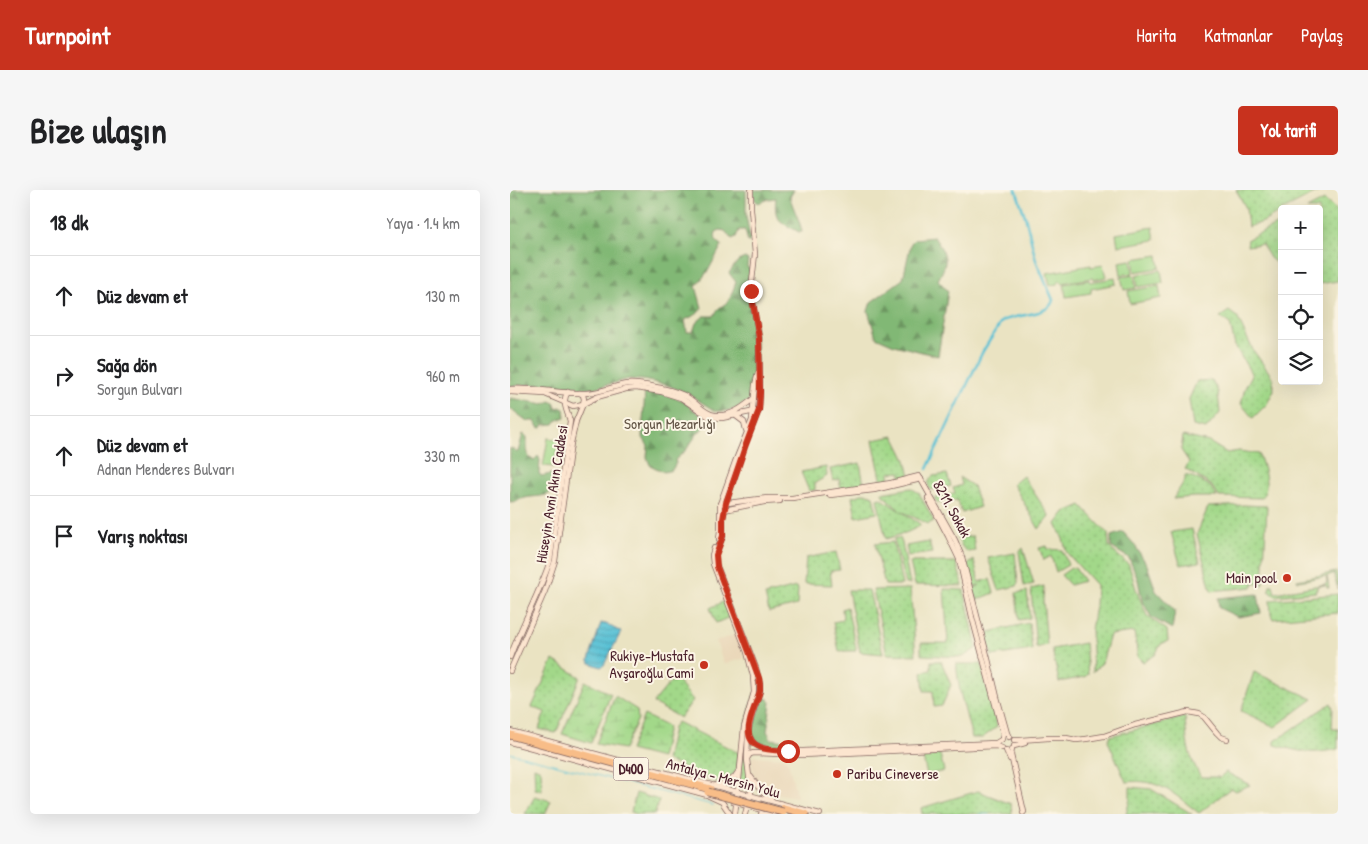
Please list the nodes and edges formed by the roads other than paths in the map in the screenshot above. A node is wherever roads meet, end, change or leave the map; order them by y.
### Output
1 (751, 190) edge
2 (759, 364) junction
3 (510, 391) edge
4 (568, 392) junction
5 (580, 393) junction
6 (753, 399) junction
7 (760, 402) junction
8 (565, 403) junction
9 (584, 404) junction
10 (759, 410) junction
11 (753, 412) junction
12 (736, 416) junction
13 (746, 431) junction
14 (918, 479) junction
15 (726, 503) junction
16 (720, 504) junction
17 (722, 510) junction
18 (519, 633) junction
19 (526, 636) junction
20 (510, 657) edge
21 (510, 671) edge
22 (758, 674) junction
23 (753, 676) junction
24 (754, 692) junction
25 (760, 692) junction
26 (510, 731) edge
27 (748, 732) junction
28 (1011, 738) junction
29 (1056, 738) junction
30 (510, 739) edge
31 (1227, 739) dead end
32 (1002, 740) junction
33 (1013, 747) junction
34 (1004, 749) junction
35 (748, 758) junction
36 (740, 766) junction
37 (749, 771) junction
38 (709, 791) junction
39 (737, 792) junction
40 (751, 795) junction
41 (736, 803) junction
42 (748, 806) junction
43 (780, 810) edge
44 (730, 814) edge
45 (734, 814) edge
46 (745, 814) edge
47 (761, 814) edge
48 (792, 814) edge
49 (805, 814) edge
50 (820, 814) edge

1 - 2 street
2 - 6 street
2 - 7 street
3 - 4 street
3 - 8 street
4 - 5 street
4 - 8 street
5 - 6 street
5 - 9 street
6 - 7 street
6 - 11 street
7 - 10 street
8 - 9 street
8 - 18 street, Hüseyin Avni Akın Caddesi
9 - 12 street
9 - 19 street, Hüseyin Avni Akın Caddesi
10 - 11 street
10 - 15 street
11 - 12 street
11 - 13 street
12 - 13 street
13 - 16 street
14 - 15 street, 8211. Sokak
14 - 17 street
14 - 28 street, 8211. Sokak
14 - 32 street
15 - 16 street, 8211. Sokak
15 - 17 street
16 - 17 street
17 - 22 street
17 - 23 street
18 - 19 street
18 - 20 street, Hüseyin Avni Akın Caddesi
19 - 21 street, Hüseyin Avni Akın Caddesi
22 - 23 street
22 - 25 street
23 - 24 street
24 - 25 street
24 - 36 street
25 - 27 street
26 - 38 street
27 - 32 street
27 - 35 street
28 - 29 street
28 - 32 street
28 - 33 street
29 - 31 street
29 - 33 street
30 - 38 street
30 - 38 highway, Antalya - Mersin Yolu / D400
32 - 34 street
33 - 34 street
33 - 34 street
34 - 35 street
35 - 37 street
36 - 38 street
36 - 39 street
37 - 40 street
37 - 43 street
38 - 39 street
38 - 41 street
38 - 43 highway, Antalya - Mersin Yolu / D400, bridge
38 - 44 street
39 - 40 street
39 - 41 street
40 - 42 street
40 - 43 street
41 - 42 street
41 - 45 street
42 - 43 street
42 - 46 street
43 - 47 street
43 - 48 highway, D400
43 - 49 highway, D400
43 - 50 street

